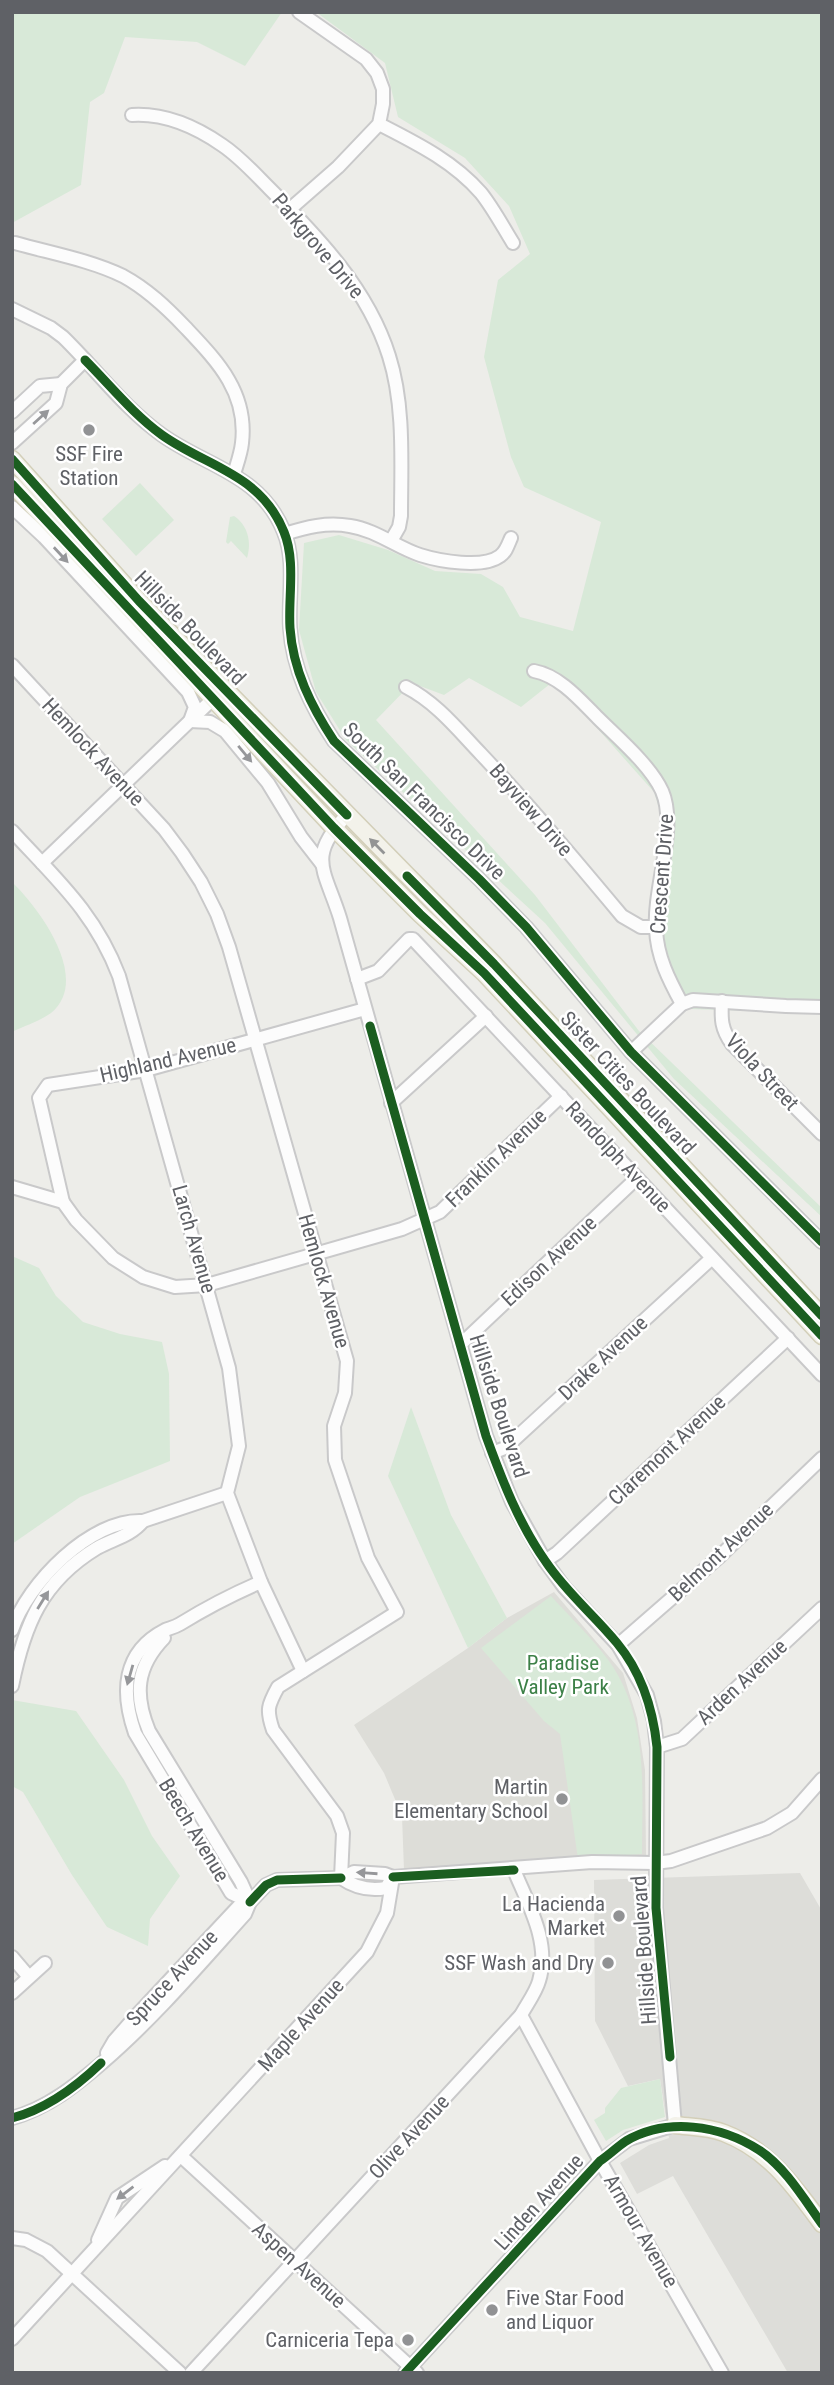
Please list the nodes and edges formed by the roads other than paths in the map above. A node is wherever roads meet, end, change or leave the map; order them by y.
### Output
1 (299, 12) edge
2 (132, 115) dead end
3 (379, 124) junction
4 (290, 209) junction
5 (15, 243) dead end
6 (513, 243) dead end
7 (12, 309) edge
8 (85, 360) junction
9 (61, 384) junction
10 (12, 412) edge
11 (12, 443) edge
12 (12, 459) edge
13 (234, 474) junction
14 (12, 484) edge
15 (12, 507) edge
16 (285, 534) junction
17 (511, 538) dead end
18 (391, 541) junction
19 (12, 665) edge
20 (534, 671) dead end
21 (406, 687) dead end
22 (218, 694) junction
23 (190, 721) junction
24 (123, 785) junction
25 (346, 816) junction
26 (334, 828) junction
27 (12, 831) edge
28 (42, 863) junction
29 (323, 865) junction
30 (655, 927) junction
31 (357, 979) junction
32 (722, 1001) junction
33 (681, 1004) junction
34 (822, 1007) edge
35 (365, 1009) junction
36 (486, 1016) junction
37 (255, 1040) junction
38 (631, 1052) junction
39 (146, 1070) junction
40 (561, 1096) junction
41 (391, 1104) junction
42 (822, 1134) edge
43 (637, 1178) junction
44 (12, 1187) edge
45 (63, 1202) junction
46 (425, 1220) junction
47 (822, 1242) edge
48 (316, 1253) junction
49 (712, 1258) junction
50 (207, 1285) junction
51 (822, 1316) edge
52 (822, 1336) edge
53 (788, 1338) junction
54 (460, 1345) junction
55 (822, 1375) edge
56 (492, 1453) junction
57 (822, 1458) edge
58 (227, 1493) junction
59 (545, 1561) junction
60 (261, 1582) junction
61 (822, 1608) edge
62 (17, 1629) edge
63 (618, 1645) junction
64 (303, 1671) junction
65 (12, 1686) edge
66 (657, 1747) junction
67 (822, 1779) edge
68 (655, 1863) junction
69 (514, 1870) junction
70 (393, 1877) junction
71 (341, 1878) junction
72 (250, 1902) junction
73 (12, 1956) edge
74 (45, 1963) dead end
75 (29, 1977) junction
76 (12, 1993) edge
77 (521, 2015) junction
78 (12, 2118) edge
79 (675, 2125) junction
80 (181, 2157) junction
81 (600, 2161) junction
82 (822, 2224) edge
83 (12, 2238) edge
84 (93, 2250) junction
85 (294, 2262) junction
86 (72, 2273) junction
87 (12, 2339) edge
88 (411, 2371) edge
89 (180, 2373) edge
90 (191, 2373) edge
91 (722, 2373) edge

1 - 3 street
2 - 4 street, Parkgrove Drive
3 - 4 street
3 - 6 street
4 - 18 street, Parkgrove Drive
5 - 13 street
7 - 8 street, South San Francisco Drive
8 - 9 street
8 - 13 street, South San Francisco Drive
9 - 10 street
11 -> 9 street
12 - 22 main road, Hillside Boulevard
13 - 16 street, South San Francisco Drive
14 - 22 main road, Hillside Boulevard
15 -> 23 street, Hillside Boulevard
16 - 18 street
16 - 38 street, South San Francisco Drive
17 - 18 street
19 - 24 street, Hemlock Avenue
20 - 30 street, Crescent Drive
21 - 30 street, Bayview Drive
22 - 23 street
22 - 25 main road, Hillside Boulevard
22 - 26 main road, Hillside Boulevard
23 - 24 street
23 -> 29 street, Hillside Boulevard
24 - 28 street
24 - 37 street, Hemlock Avenue
25 - 26 street
51 -> 25 main road, Sister Cities Boulevard
26 - 29 street
26 - 52 main road, Sister Cities Boulevard
27 - 28 street, Larch Avenue
28 - 39 street, Larch Avenue
29 - 31 street, Hillside Boulevard
30 - 33 street, Crescent Drive
31 - 35 street, Hillside Boulevard
31 - 36 street, Randolph Avenue
32 - 33 street
32 - 34 street
32 - 42 street, Viola Street
33 - 38 street
35 - 37 street, Highland Avenue
35 - 41 street, Hillside Boulevard
36 - 40 street, Randolph Avenue
36 - 41 street
37 - 39 street, Highland Avenue
37 - 48 street, Hemlock Avenue
38 - 47 street, South San Francisco Drive
39 - 45 street, Highland Avenue
39 - 50 street, Larch Avenue
40 - 43 street, Randolph Avenue
40 - 46 street, Franklin Avenue
41 - 46 street, Hillside Boulevard
43 - 49 street, Randolph Avenue
43 - 54 street, Edison Avenue
44 - 45 street
45 - 50 street, Franklin Avenue
46 - 48 street, Franklin Avenue
46 - 54 street, Hillside Boulevard
48 - 50 street, Franklin Avenue
48 - 64 street, Hemlock Avenue
49 - 53 street, Randolph Avenue
49 - 56 street, Drake Avenue
50 - 58 street, Larch Avenue
53 - 55 street, Randolph Avenue
53 - 59 street, Claremont Avenue
54 - 56 street, Hillside Boulevard
56 - 59 street, Hillside Boulevard
57 - 63 street, Belmont Avenue
58 - 60 street
58 - 62 street
59 - 63 street, Hillside Boulevard
60 - 64 street
60 - 72 street, Beech Avenue
61 - 66 street, Arden Avenue
62 - 65 street
63 - 66 street, Hillside Boulevard
64 - 71 street, Hemlock Avenue
66 - 68 street, Hillside Boulevard
67 - 68 street, Spruce Avenue
68 - 69 street, Spruce Avenue
68 - 79 street, Hillside Boulevard
69 - 70 street, Spruce Avenue
69 - 77 street, Olive Avenue
70 - 71 street, Spruce Avenue
70 - 80 street, Maple Avenue
71 - 72 street, Spruce Avenue
72 - 78 street, Spruce Avenue
73 - 75 street
74 - 75 street
75 - 76 street
77 - 81 street, Armour Avenue
77 - 85 street, Olive Avenue
79 - 81 street, Linden Avenue
79 - 82 main road, Linden Avenue
80 - 84 street, Maple Avenue
80 -> 84 street, Maple Avenue
80 - 85 street, Aspen Avenue
81 - 88 street, Linden Avenue
81 - 91 street, Armour Avenue
83 - 86 street
84 - 86 street, Maple Avenue
85 - 88 street, Aspen Avenue
85 - 90 street, Olive Avenue
86 - 87 street, Maple Avenue
86 - 89 street

